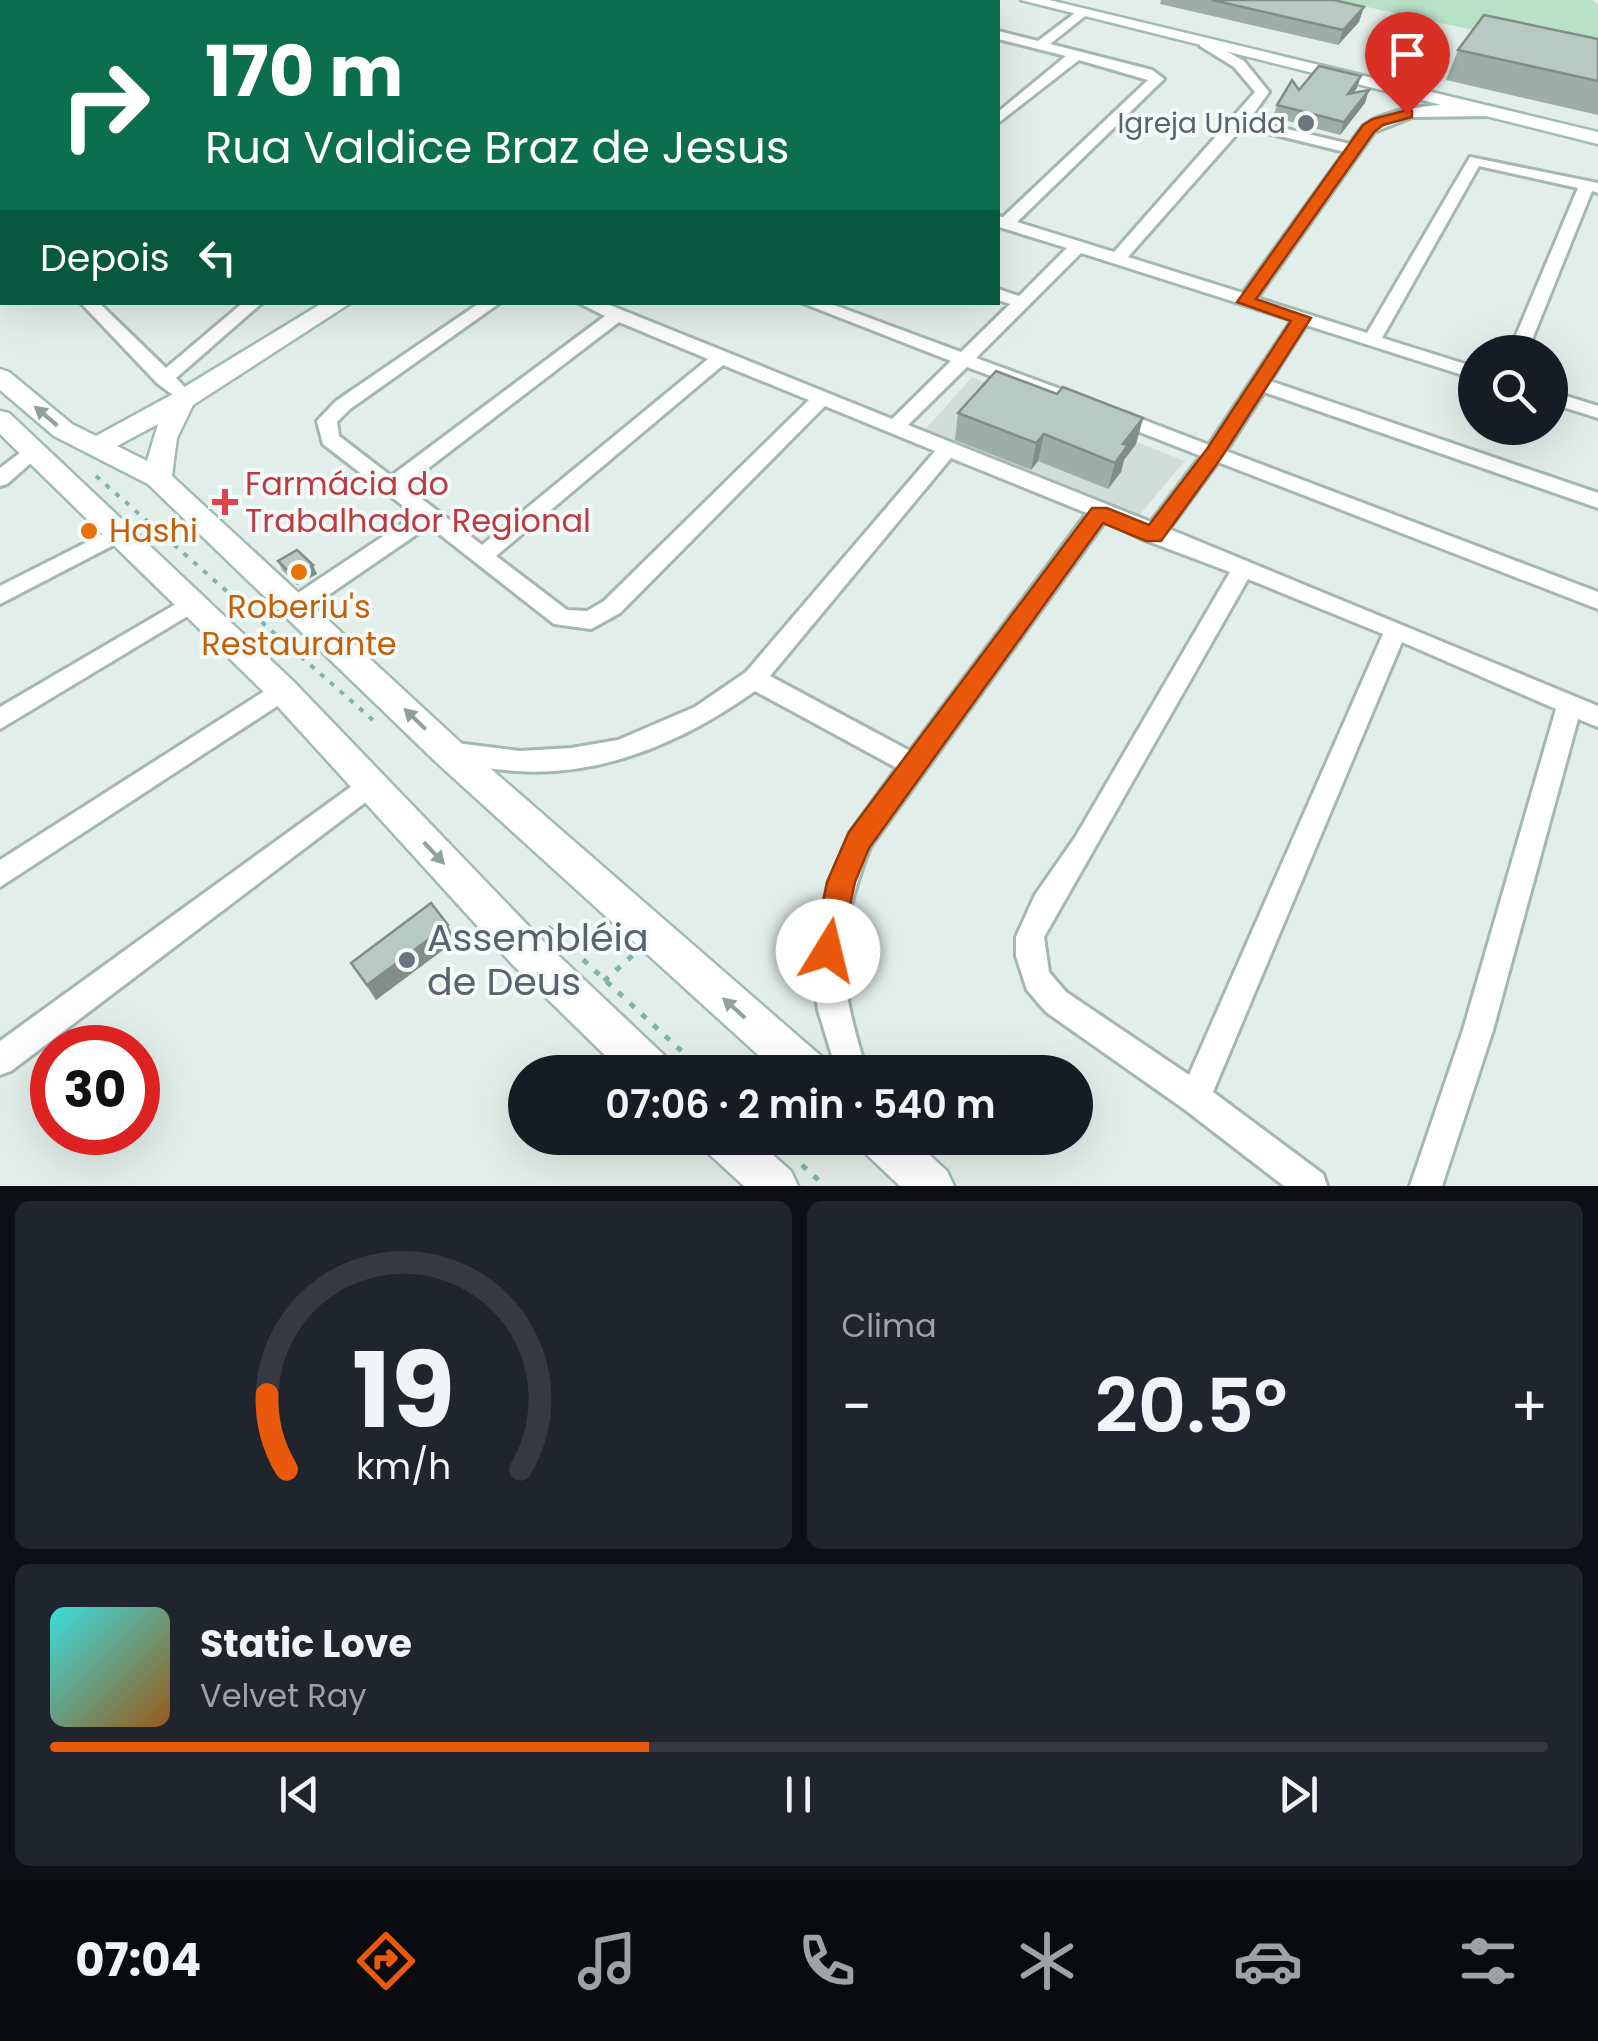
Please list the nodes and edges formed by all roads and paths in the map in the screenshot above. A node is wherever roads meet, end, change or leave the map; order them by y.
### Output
1 (1029, 0) edge
2 (1080, 6) edge
3 (1000, 35) edge
4 (1205, 43) junction
5 (1040, 45) junction
6 (1076, 55) junction
7 (1491, 112) junction
8 (1000, 117) edge
9 (1240, 122) junction
10 (1598, 122) edge
11 (1598, 138) edge
12 (1354, 150) junction
13 (1593, 187) edge
14 (1002, 222) edge
15 (1078, 248) junction
16 (1116, 260) junction
17 (1000, 295) edge
18 (1246, 302) junction
19 (1023, 303) junction
20 (94, 305) edge
21 (251, 305) edge
22 (337, 305) edge
23 (489, 305) edge
24 (590, 305) edge
25 (816, 305) edge
26 (615, 317) junction
27 (1302, 318) junction
28 (1526, 335) edge
29 (1372, 340) junction
30 (719, 359) junction
31 (964, 360) junction
32 (1458, 368) edge
33 (0, 377) edge
34 (164, 379) junction
35 (1260, 384) junction
36 (822, 398) junction
37 (184, 399) junction
38 (1568, 402) edge
39 (1598, 412) edge
40 (0, 419) edge
41 (894, 428) junction
42 (99, 445) junction
43 (33, 450) junction
44 (948, 450) junction
45 (1214, 453) junction
46 (158, 478) junction
47 (0, 479) edge
48 (393, 485) junction
49 (1598, 500) edge
50 (1099, 513) junction
51 (429, 516) junction
52 (121, 532) junction
53 (1154, 535) junction
54 (218, 537) junction
55 (482, 556) junction
56 (158, 568) junction
57 (1242, 571) junction
58 (0, 596) edge
59 (1598, 601) edge
60 (193, 602) junction
61 (296, 605) junction
62 (1396, 630) junction
63 (345, 652) junction
64 (754, 679) junction
65 (291, 700) junction
66 (1570, 706) junction
67 (1598, 718) edge
68 (0, 719) edge
69 (448, 752) junction
70 (914, 765) junction
71 (370, 784) junction
72 (0, 874) edge
73 (653, 935) junction
74 (579, 1005) junction
75 (633, 1055) edge
76 (788, 1055) edge
77 (845, 1055) edge
78 (0, 1060) edge
79 (1195, 1098) junction
80 (742, 1155) edge
81 (1300, 1183) edge
82 (776, 1186) edge
83 (1426, 1186) edge

1 - 2 main road
2 - 4 main road
2 - 5 street
2 - 10 main road
3 - 5 street
4 - 7 main road
4 - 9 street
5 - 6 street
6 - 8 street
6 - 14 street
7 - 11 main road
7 - 12 street
9 - 12 street
9 - 16 street
12 - 18 street
13 - 28 street
13 - 29 street
14 - 15 street
15 - 16 street
15 - 19 street
16 - 18 street
17 - 19 street
18 - 27 street
19 - 31 street
20 - 34 street
21 - 34 street
22 - 37 main road
23 - 48 street
24 - 26 street
25 - 31 street
26 - 30 street
26 - 48 street
27 - 29 street
27 - 35 street
29 - 32 street
30 - 36 street
30 - 55 street
31 - 41 street
31 - 45 street
42 -> 33 main road
34 - 37 street
35 - 45 street
35 - 49 street
36 - 41 street
36 - 55 street
37 - 42 main road
37 - 46 main road
38 - 39 street
40 - 43 main road
41 - 44 street
42 - 46 main road
43 - 47 street
43 - 52 main road
44 - 50 street
44 - 64 street
45 - 53 street
45 - 59 street
46 - 54 main road
48 - 51 street
50 - 53 street
50 - 70 street
51 - 55 street
51 - 61 street
52 - 56 main road
52 - 58 street
53 - 57 street
54 - 56 path
54 - 61 main road
56 - 60 main road
57 - 62 street
57 - 79 street
60 - 65 main road
60 - 68 street
61 - 63 main road
62 - 66 street
62 - 79 street
63 - 65 path
69 -> 63 main road
64 - 69 street
64 - 70 street
65 - 71 main road
65 - 72 street
66 - 67 street
66 - 83 street
69 - 73 main road
70 - 77 street
71 -> 74 main road
71 - 78 street
73 - 74 path
76 -> 73 main road
74 - 75 main road
79 - 81 street
80 - 82 main road

